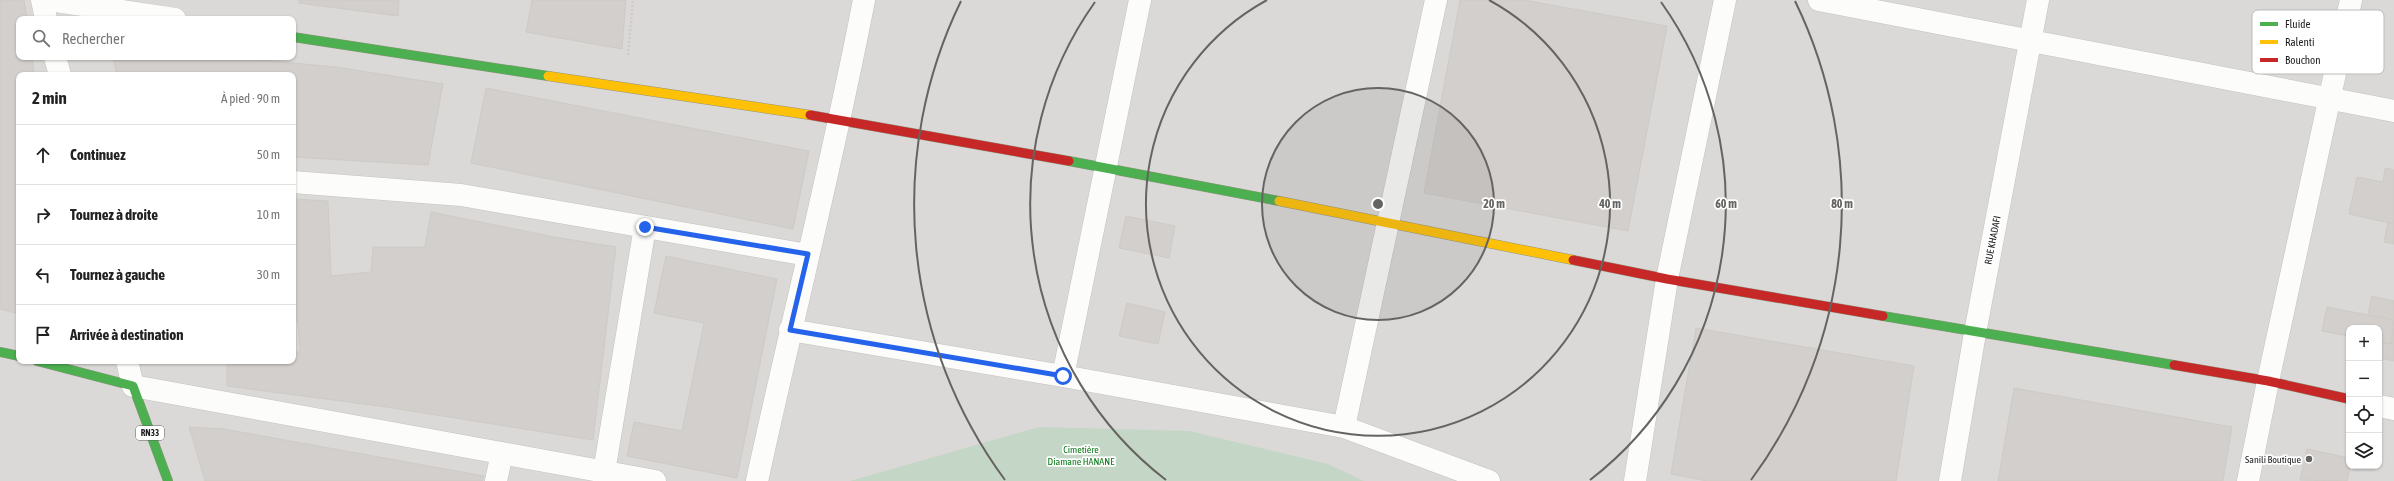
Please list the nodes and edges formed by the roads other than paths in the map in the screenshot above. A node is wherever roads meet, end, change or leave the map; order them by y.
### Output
1 (42, 0) edge
2 (50, 0) edge
3 (864, 0) edge
4 (1140, 0) edge
5 (1436, 0) edge
6 (1725, 0) edge
7 (1819, 0) edge
8 (2038, 0) edge
9 (2351, 0) edge
10 (2349, 10) edge
11 (45, 16) edge
12 (155, 16) edge
13 (296, 37) edge
14 (2030, 40) junction
15 (56, 60) edge
16 (59, 72) edge
17 (2335, 74) edge
18 (2330, 98) junction
19 (2394, 111) edge
20 (841, 120) junction
21 (1106, 168) junction
22 (296, 182) edge
23 (1387, 222) junction
24 (645, 227) junction
25 (808, 254) junction
26 (1666, 279) junction
27 (790, 330) junction
28 (1975, 333) junction
29 (0, 352) edge
30 (16, 355) edge
31 (49, 364) edge
32 (128, 364) edge
33 (1063, 376) junction
34 (2268, 381) junction
35 (133, 386) junction
36 (2346, 398) edge
37 (2382, 407) edge
38 (2394, 409) edge
39 (1344, 427) junction
40 (502, 453) junction
41 (604, 472) junction
42 (168, 481) edge
43 (496, 481) edge
44 (656, 481) edge
45 (757, 481) edge
46 (1489, 481) edge
47 (1635, 481) edge
48 (1950, 481) edge
49 (2248, 481) edge

1 - 11 street
2 - 12 street
3 - 20 street
4 - 21 street
5 - 23 street
6 - 26 street
7 - 14 street
8 - 14 street, RUE KHADAFI
9 - 10 street
13 - 20 street
14 - 18 street
14 - 28 street, RUE KHADAFI
15 - 16 street
17 - 18 street
18 - 19 street
18 - 34 street
20 - 21 street
20 - 25 street
21 - 23 street
21 - 33 street
22 - 24 street
23 - 26 street
23 - 39 street
24 - 25 street
24 - 41 street
25 - 27 street
26 - 28 street
26 - 47 street
27 - 33 street
27 - 45 street
28 - 34 street
28 - 48 street, RUE KHADAFI
29 - 30 street
31 - 35 street
32 - 35 street
33 - 39 street
34 - 36 street
34 - 49 street
35 - 40 street
35 - 42 street, RN33
37 - 38 street
39 - 46 street
40 - 41 street
40 - 43 street
41 - 44 street

